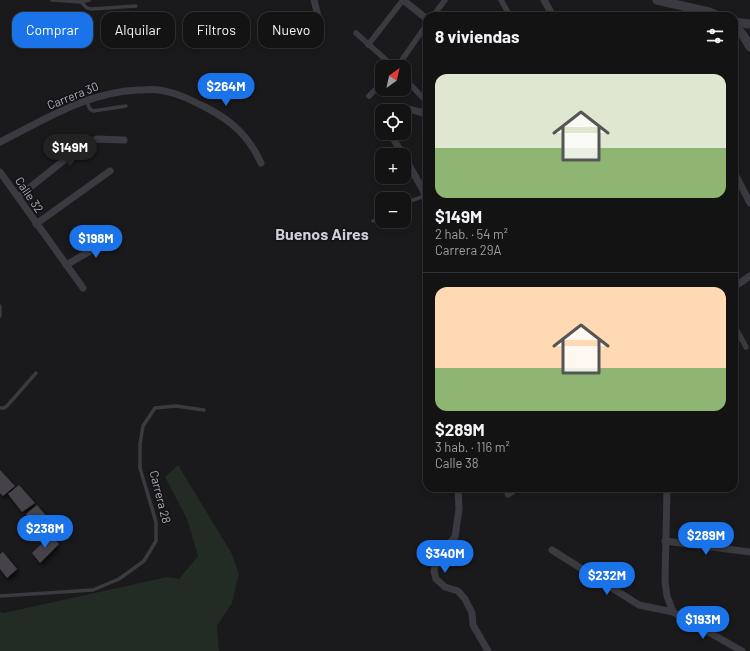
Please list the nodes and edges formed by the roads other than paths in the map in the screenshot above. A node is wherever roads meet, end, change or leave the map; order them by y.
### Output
1 (52, 0) edge
2 (88, 0) edge
3 (314, 0) edge
4 (403, 0) edge
5 (445, 0) edge
6 (501, 0) edge
7 (544, 0) edge
8 (657, 0) edge
9 (81, 2) junction
10 (136, 6) dead end
11 (317, 12) edge
12 (436, 12) edge
13 (508, 12) edge
14 (551, 12) edge
15 (710, 12) edge
16 (423, 16) edge
17 (738, 23) edge
18 (750, 24) edge
19 (738, 28) edge
20 (423, 30) edge
21 (356, 33) dead end
22 (750, 42) edge
23 (368, 44) junction
24 (386, 60) edge
25 (402, 60) edge
26 (411, 85) edge
27 (375, 90) edge
28 (369, 96) dead end
29 (423, 98) edge
30 (86, 101) junction
31 (126, 106) dead end
32 (411, 111) edge
33 (423, 114) edge
34 (124, 140) dead end
35 (0, 142) edge
36 (261, 163) dead end
37 (411, 167) edge
38 (110, 171) dead end
39 (0, 172) edge
40 (738, 180) edge
41 (423, 192) edge
42 (18, 197) junction
43 (423, 200) edge
44 (411, 202) edge
45 (750, 203) edge
46 (36, 224) junction
47 (116, 236) dead end
48 (66, 265) junction
49 (750, 276) edge
50 (738, 284) edge
51 (83, 288) dead end
52 (0, 306) edge
53 (0, 316) edge
54 (738, 333) edge
55 (746, 348) dead end
56 (36, 372) dead end
57 (0, 408) edge
58 (204, 410) dead end
59 (458, 492) edge
60 (511, 492) edge
61 (667, 492) edge
62 (508, 494) dead end
63 (665, 541) junction
64 (552, 550) dead end
65 (750, 552) edge
66 (0, 596) edge
67 (673, 612) junction
68 (488, 651) edge
69 (742, 651) edge

1 - 9 lane
2 - 9 lane
3 - 11 street
4 - 16 street
4 - 23 street
5 - 12 street
6 - 13 street
7 - 14 street
8 - 15 street
9 - 10 lane
17 - 18 street
19 - 22 street
20 - 25 street
21 - 23 street
23 - 24 street
26 - 29 street
27 - 28 street
30 - 31 lane
30 - 35 street, Carrera 30
30 - 36 street, Carrera 30
32 - 33 street
34 - 42 street
37 - 41 street
38 - 46 street
39 - 42 street, Calle 32
40 - 45 street
42 - 46 street, Calle 32
43 - 44 lane
46 - 48 street, Calle 32
47 - 48 street
48 - 51 street, Calle 32
49 - 50 street
52 - 53 lane
54 - 55 street
56 - 57 lane
58 - 66 lane, Carrera 28
59 - 68 street
60 - 62 street
61 - 63 street
63 - 65 street
63 - 67 street
64 - 67 street
67 - 69 street

